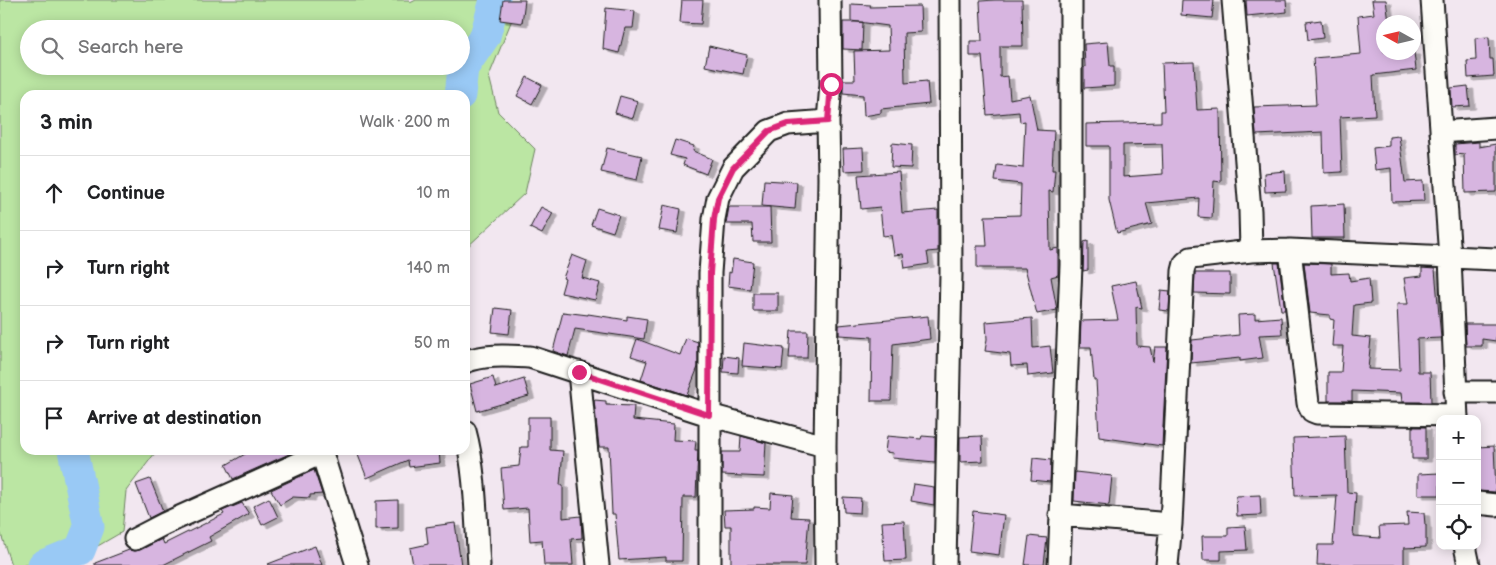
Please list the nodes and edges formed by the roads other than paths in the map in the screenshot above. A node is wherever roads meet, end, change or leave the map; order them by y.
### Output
1 (830, 0) edge
2 (950, 0) edge
3 (1071, 0) edge
4 (1233, 0) edge
5 (1432, 0) edge
6 (828, 121) junction
7 (1496, 128) edge
8 (1442, 132) junction
9 (1290, 250) junction
10 (1252, 251) junction
11 (1450, 258) junction
12 (1496, 259) edge
13 (470, 360) edge
14 (579, 372) junction
15 (1455, 392) junction
16 (1496, 392) edge
17 (709, 415) junction
18 (1457, 415) edge
19 (1436, 416) edge
20 (825, 446) junction
21 (315, 455) edge
22 (323, 455) edge
23 (470, 455) edge
24 (1481, 503) edge
25 (1496, 505) edge
26 (1060, 515) junction
27 (1171, 524) junction
28 (136, 539) dead end
29 (1467, 550) edge
30 (358, 565) edge
31 (479, 565) edge
32 (598, 565) edge
33 (710, 565) edge
34 (826, 565) edge
35 (945, 565) edge
36 (1059, 565) edge
37 (1167, 565) edge
38 (1469, 565) edge

1 - 6 street
2 - 35 street
3 - 26 street
4 - 10 street
5 - 8 street
6 - 17 street
6 - 20 street
7 - 8 street
8 - 11 street
9 - 10 street
9 - 11 street
9 - 19 street
10 - 27 street
11 - 12 street
11 - 15 street
13 - 14 street
14 - 17 street
14 - 32 street
15 - 16 street
15 - 18 street
17 - 20 street
17 - 33 street
20 - 34 street
21 - 28 street
22 - 30 street
23 - 31 street
24 - 25 street
26 - 27 street
26 - 36 street
27 - 37 street
29 - 38 street

